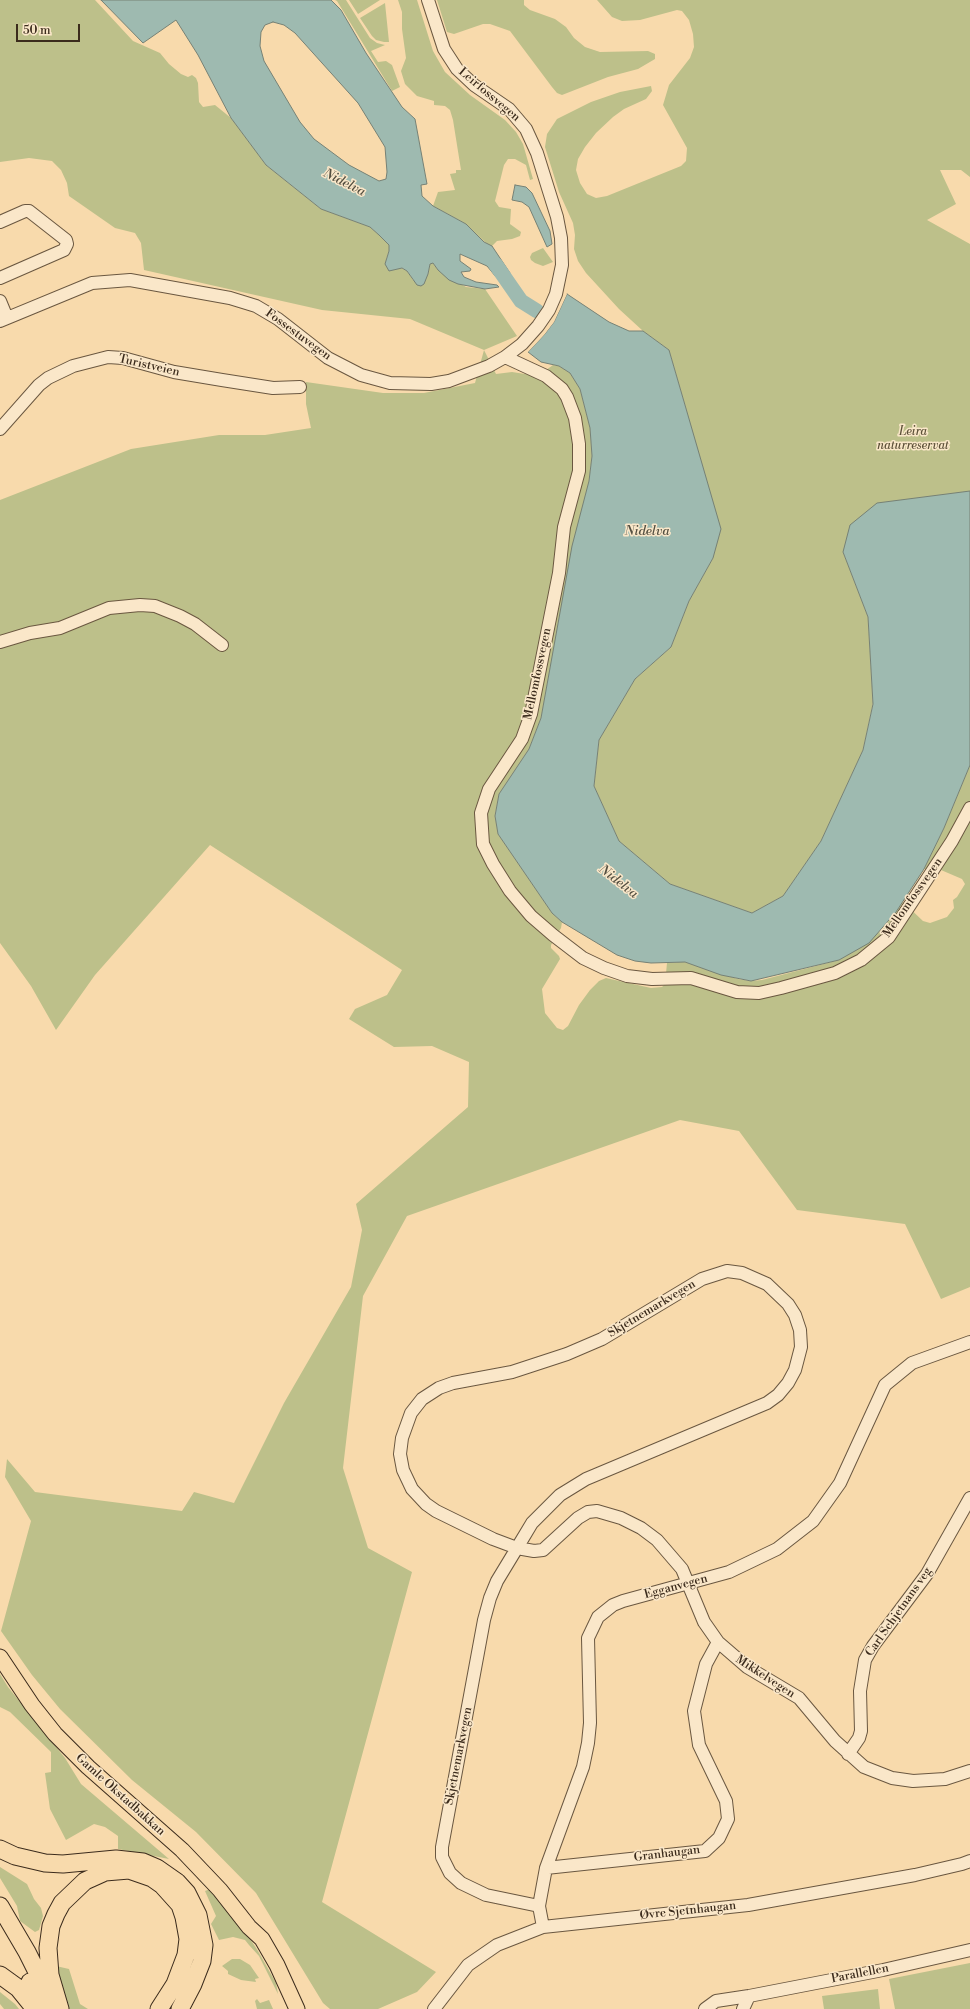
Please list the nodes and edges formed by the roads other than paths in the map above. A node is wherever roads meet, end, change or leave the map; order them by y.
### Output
1 (428, 0) edge
2 (0, 222) edge
3 (0, 278) edge
4 (0, 301) edge
5 (4, 319) edge
6 (522, 344) joint
7 (505, 357) junction
8 (300, 387) dead end
9 (0, 429) edge
10 (0, 642) edge
11 (222, 645) dead end
12 (970, 808) edge
13 (970, 1342) edge
14 (970, 1498) edge
15 (517, 1548) junction
16 (688, 1584) junction
17 (718, 1642) junction
18 (0, 1657) edge
19 (848, 1754) junction
20 (970, 1771) edge
21 (0, 1849) edge
22 (970, 1861) edge
23 (546, 1868) junction
24 (0, 1906) edge
25 (539, 1906) junction
26 (249, 1927) junction
27 (543, 1927) junction
28 (0, 1928) edge
29 (970, 1950) edge
30 (0, 1975) edge
31 (749, 1996) junction
32 (35, 2009) edge
33 (43, 2009) edge
34 (55, 2009) edge
35 (60, 2009) edge
36 (159, 2009) edge
37 (180, 2009) edge
38 (290, 2009) edge
39 (297, 2009) edge
40 (434, 2009) edge
41 (705, 2009) edge
42 (743, 2009) edge

1 - 6 street, Leirfossvegen
2 - 3 street
4 - 5 street
5 - 7 street, Fossestuvegen
6 - 7 street, Fossestuvegen
7 - 12 street, Mellomfossvegen
8 - 9 street, Turistveien
10 - 11 street
13 - 16 street, Egganvegen
14 - 19 street, Carl Schjetnans veg
15 - 15 street, Skjetnemarkvegen
15 - 16 street, Mikkelvegen
15 - 25 street, Skjetnemarkvegen
16 - 17 street, Mikkelvegen
16 - 23 street, Egganvegen
17 - 19 street, Mikkelvegen
17 - 23 street, Granhaugan
18 - 26 main road, Gamle Okstadbakkan
19 - 20 street, Mikkelvegen
21 - 37 highway
22 - 27 street, Øvre Sjetnhaugan
23 - 25 street, Egganvegen
24 - 34 highway
25 - 27 street, Egganvegen
26 - 38 main road, Gamle Okstadbakkan
26 - 39 main road, Gamle Okstadbakkan
27 - 40 street, Øvre Sjetnhaugan
28 - 33 highway
29 - 31 street, Parallellen
30 - 32 highway
31 - 41 street, Parallellen
31 - 42 street
35 - 36 highway

